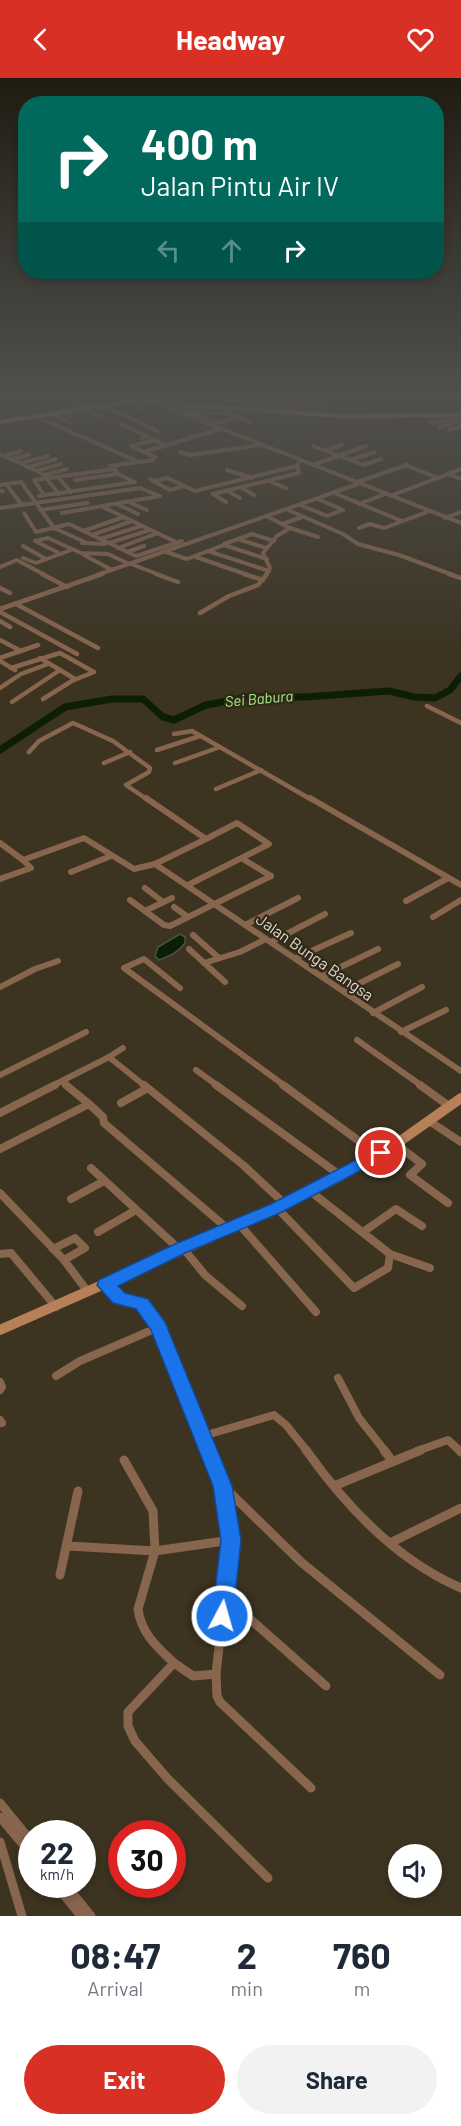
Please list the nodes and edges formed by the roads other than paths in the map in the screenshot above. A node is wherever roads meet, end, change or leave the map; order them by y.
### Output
1 (6, 484) joint
2 (22, 484) edge
3 (36, 484) edge
4 (51, 484) edge
5 (64, 484) edge
6 (78, 484) edge
7 (93, 484) edge
8 (109, 484) edge
9 (122, 484) edge
10 (131, 484) edge
11 (159, 484) edge
12 (179, 484) edge
13 (229, 484) edge
14 (233, 484) edge
15 (262, 484) edge
16 (275, 484) edge
17 (355, 484) edge
18 (359, 484) edge
19 (421, 484) edge
20 (0, 485) edge
21 (256, 485) junction
22 (111, 486) junction
23 (184, 486) junction
24 (125, 487) junction
25 (98, 488) junction
26 (241, 488) junction
27 (261, 488) dead end
28 (286, 489) dead end
29 (84, 490) junction
30 (228, 491) junction
31 (71, 492) junction
32 (59, 493) junction
33 (334, 493) junction
34 (137, 494) dead end
35 (44, 495) junction
36 (254, 495) dead end
37 (387, 495) junction
38 (39, 496) dead end
39 (240, 498) dead end
40 (63, 499) junction
41 (148, 499) junction
42 (317, 499) junction
43 (36, 502) junction
44 (130, 502) junction
45 (226, 502) dead end
46 (88, 503) dead end
47 (116, 504) junction
48 (359, 504) junction
49 (22, 505) junction
50 (300, 505) junction
51 (102, 506) junction
52 (58, 507) junction
53 (0, 508) edge
54 (40, 510) junction
55 (288, 510) junction
56 (427, 512) junction
57 (461, 512) edge
58 (24, 513) dead end
59 (62, 513) junction
60 (138, 514) junction
61 (268, 517) junction
62 (303, 517) junction
63 (126, 518) junction
64 (444, 518) junction
65 (133, 521) junction
66 (402, 521) junction
67 (461, 523) edge
68 (69, 524) junction
69 (282, 524) junction
70 (142, 525) junction
71 (325, 526) junction
72 (53, 528) junction
73 (290, 528) junction
74 (359, 528) dead end
75 (150, 530) junction
76 (83, 531) junction
77 (158, 533) junction
78 (306, 533) junction
79 (92, 535) junction
80 (318, 537) dead end
81 (99, 539) junction
82 (238, 539) junction
83 (35, 541) junction
84 (274, 541) junction
85 (108, 544) junction
86 (223, 545) junction
87 (144, 546) dead end
88 (118, 548) junction
89 (266, 548) junction
90 (72, 550) junction
91 (208, 551) junction
92 (127, 552) junction
93 (166, 552) junction
94 (60, 554) junction
95 (81, 554) junction
96 (108, 554) junction
97 (194, 556) junction
98 (23, 558) dead end
99 (46, 559) junction
100 (268, 560) junction
101 (130, 564) junction
102 (0, 567) edge
103 (110, 569) dead end
104 (269, 571) junction
105 (461, 578) edge
106 (263, 580) junction
107 (178, 582) dead end
108 (67, 587) junction
109 (1, 590) edge
110 (10, 593) dead end
111 (16, 604) junction
112 (0, 611) edge
113 (200, 613) dead end
114 (2, 623) edge
115 (10, 627) dead end
116 (0, 640) edge
117 (38, 645) dead end
118 (98, 648) dead end
119 (21, 651) junction
120 (77, 654) dead end
121 (40, 658) junction
122 (0, 659) edge
123 (48, 664) junction
124 (10, 667) junction
125 (60, 670) junction
126 (0, 672) edge
127 (21, 674) junction
128 (74, 680) junction
129 (0, 688) edge
130 (43, 699) dead end
131 (12, 702) dead end
132 (427, 706) dead end
133 (461, 723) edge
134 (174, 734) dead end
135 (200, 736) junction
136 (220, 747) junction
137 (157, 750) dead end
138 (29, 752) dead end
139 (130, 752) junction
140 (104, 763) dead end
141 (176, 763) dead end
142 (261, 770) junction
143 (216, 789) dead end
144 (206, 839) junction
145 (2, 846) edge
146 (111, 856) junction
147 (243, 859) junction
148 (23, 861) junction
149 (155, 864) junction
150 (71, 872) dead end
151 (448, 878) junction
152 (0, 879) edge
153 (188, 885) junction
154 (461, 885) edge
155 (145, 888) dead end
156 (172, 898) dead end
157 (298, 898) dead end
158 (130, 900) dead end
159 (461, 900) edge
160 (406, 901) dead end
161 (164, 902) junction
162 (214, 903) junction
163 (174, 907) dead end
164 (145, 911) junction
165 (325, 914) dead end
166 (433, 916) dead end
167 (188, 917) junction
168 (245, 925) junction
169 (351, 933) dead end
170 (193, 935) dead end
171 (269, 941) junction
172 (189, 949) dead end
173 (378, 949) dead end
174 (219, 958) junction
175 (296, 958) junction
176 (58, 961) dead end
177 (204, 963) junction
178 (398, 964) dead end
179 (322, 976) junction
180 (225, 982) dead end
181 (0, 987) edge
182 (422, 987) dead end
183 (180, 988) dead end
184 (344, 992) junction
185 (446, 1010) dead end
186 (373, 1013) junction
187 (86, 1032) dead end
188 (401, 1032) junction
189 (357, 1040) dead end
190 (123, 1048) dead end
191 (109, 1057) junction
192 (196, 1070) dead end
193 (461, 1071) edge
194 (0, 1075) edge
195 (63, 1082) junction
196 (146, 1089) junction
197 (461, 1098) edge
198 (89, 1104) junction
199 (121, 1104) dead end
200 (449, 1106) junction
201 (0, 1113) edge
202 (429, 1121) junction
203 (461, 1143) edge
204 (396, 1144) junction
205 (0, 1149) edge
206 (378, 1155) junction
207 (91, 1168) dead end
208 (341, 1176) junction
209 (104, 1181) junction
210 (310, 1191) junction
211 (0, 1193) edge
212 (71, 1199) dead end
213 (448, 1203) dead end
214 (281, 1206) junction
215 (136, 1210) junction
216 (239, 1224) junction
217 (422, 1226) dead end
218 (228, 1229) junction
219 (98, 1232) dead end
220 (363, 1233) junction
221 (181, 1248) junction
222 (53, 1249) junction
223 (0, 1254) edge
224 (390, 1254) junction
225 (64, 1260) junction
226 (430, 1268) dead end
227 (105, 1285) junction
228 (88, 1292) junction
229 (242, 1306) dead end
230 (56, 1307) junction
231 (316, 1312) dead end
232 (159, 1327) junction
233 (0, 1330) edge
234 (56, 1376) dead end
235 (338, 1378) dead end
236 (0, 1382) edge
237 (0, 1390) edge
238 (203, 1436) junction
239 (461, 1452) edge
240 (124, 1460) dead end
241 (392, 1461) junction
242 (223, 1486) junction
243 (334, 1486) junction
244 (78, 1491) dead end
245 (461, 1508) edge
246 (231, 1540) junction
247 (392, 1542) junction
248 (68, 1546) junction
249 (155, 1551) junction
250 (60, 1575) dead end
251 (461, 1588) edge
252 (224, 1596) junction
253 (174, 1663) junction
254 (216, 1674) junction
255 (440, 1675) dead end
256 (326, 1686) dead end
257 (311, 1788) dead end
258 (0, 1803) edge
259 (0, 1817) edge
260 (18, 1825) edge
261 (18, 1838) edge
262 (0, 1842) edge
263 (268, 1878) dead end
264 (66, 1898) edge
265 (76, 1898) edge
266 (22, 1916) edge
267 (81, 1916) edge
268 (91, 1916) edge

1 - 20 street
1 - 49 street
2 - 43 street
3 - 35 street
4 - 32 street
5 - 31 street
6 - 29 street
7 - 25 street
8 - 22 street
9 - 24 street
10 - 24 street
11 - 23 street
12 - 23 street
13 - 23 street
14 - 26 street
15 - 21 street
16 - 28 street
17 - 33 street
18 - 37 street
19 - 37 street
21 - 26 street
21 - 27 street
22 - 24 street
22 - 25 street
24 - 40 street
24 - 41 street
25 - 29 street
26 - 30 street
26 - 36 street
29 - 31 street
30 - 39 street
30 - 45 street
31 - 32 street
32 - 35 street
32 - 40 street
33 - 42 street
33 - 48 street
34 - 41 street
35 - 38 street
37 - 48 street
37 - 56 street
40 - 43 street
41 - 44 street
42 - 50 street
42 - 50 street
43 - 49 street
43 - 54 street
44 - 47 street
44 - 60 street
46 - 52 street
47 - 51 street
47 - 60 street
48 - 66 street
49 - 53 street
50 - 55 street
51 - 59 street
51 - 63 street
52 - 54 street
52 - 59 street
54 - 72 street
55 - 61 street
55 - 62 street
56 - 64 street
56 - 66 street
57 - 64 street
58 - 72 street
59 - 68 street
60 - 63 street
61 - 69 street
61 - 93 street
62 - 69 street
62 - 71 street
63 - 65 street
63 - 76 street
64 - 67 street
65 - 70 street
65 - 79 street
66 - 74 street
68 - 72 street
68 - 76 street
69 - 73 street
70 - 75 street
70 - 81 street
71 - 78 street
71 - 105 street
72 - 85 street
73 - 78 street
73 - 84 street
75 - 77 street
75 - 85 street
76 - 79 street
77 - 88 street
77 - 92 street
78 - 80 street
79 - 81 street
81 - 85 street
82 - 84 street
82 - 86 street
82 - 89 street
83 - 90 street
83 - 94 street
83 - 99 street
84 - 89 street
85 - 88 street
85 - 96 street
86 - 91 street
86 - 100 street
87 - 92 street
88 - 92 street
89 - 100 street
90 - 94 street
90 - 95 street
91 - 97 street
91 - 104 street
93 - 97 street
93 - 101 street
94 - 99 street
95 - 96 street
95 - 103 street
96 - 101 street
97 - 106 street
98 - 99 street
100 - 104 street
101 - 107 street
101 - 108 street
102 - 108 street
104 - 106 street
106 - 113 street
108 - 111 street
109 - 110 street
111 - 112 street
111 - 118 street
112 - 120 street
114 - 115 street
116 - 119 street
117 - 119 street
119 - 122 street
121 - 123 street
121 - 124 street
121 - 128 street
122 - 124 street
123 - 125 street
123 - 127 street
124 - 126 street
124 - 127 street
125 - 128 street
125 - 131 street
127 - 129 street
128 - 130 street
132 - 133 street
134 - 135 street
135 - 136 street
135 - 137 street
136 - 141 street
136 - 142 street
138 - 139 street
139 - 140 street
139 - 144 street
142 - 143 street
142 - 151 street
144 - 147 street
144 - 149 street
145 - 148 street
146 - 148 street
146 - 149 street
146 - 150 street
147 - 153 street
147 - 162 street
148 - 152 street
149 - 153 street, Jalan Bunga Bangsa
151 - 154 street
151 - 160 street
153 - 162 street, Jalan Bunga Bangsa
155 - 161 street
156 - 161 street
157 - 168 street
158 - 164 street
159 - 166 street
161 - 164 street
162 - 167 street
162 - 168 street, Jalan Bunga Bangsa
163 - 167 street
164 - 167 street
165 - 171 street
168 - 171 street, Jalan Bunga Bangsa
169 - 175 street
170 - 174 street
171 - 174 street
171 - 175 street, Jalan Bunga Bangsa
172 - 177 street
173 - 179 street
174 - 177 street
175 - 179 street, Jalan Bunga Bangsa
176 - 181 street
177 - 180 street
178 - 184 street
179 - 184 street, Jalan Bunga Bangsa
182 - 186 street
183 - 206 street
184 - 186 street, Jalan Bunga Bangsa
185 - 188 street
186 - 188 street, Jalan Bunga Bangsa
187 - 194 street
188 - 193 street, Jalan Bunga Bangsa
189 - 200 street
190 - 191 street
191 - 195 street
191 - 196 street
192 - 208 street
195 - 198 street
195 - 201 street
196 - 199 street
196 - 214 street
197 - 200 main road
198 - 205 street
198 - 218 street
200 - 202 main road
202 - 203 street
202 - 204 main road
204 - 206 main road
204 - 213 street
206 - 208 main road
207 - 209 street
208 - 210 main road
209 - 212 street
209 - 215 street
210 - 214 main road
210 - 220 street
211 - 222 street
214 - 216 main road
214 - 224 street
215 - 219 street
215 - 221 street
216 - 218 main road
216 - 231 street
217 - 220 street
218 - 221 main road
220 - 224 street
221 - 227 main road
221 - 229 street
222 - 225 street
222 - 225 street
223 - 230 street
224 - 226 street
225 - 228 street
227 - 228 main road
227 - 232 street
228 - 230 main road
230 - 233 main road
232 - 234 street
232 - 238 street
235 - 241 street
236 - 237 street
238 - 242 street
238 - 243 street
239 - 241 street
240 - 249 street
241 - 243 street
242 - 246 street
242 - 255 street
243 - 247 street
244 - 248 street
245 - 247 street
246 - 249 street
246 - 252 street
247 - 251 street
248 - 249 street
248 - 250 street
249 - 253 street
252 - 254 street
252 - 256 street
253 - 254 street
253 - 263 street
254 - 257 street
258 - 260 street
259 - 261 street
262 - 266 street
264 - 267 street
265 - 268 street

